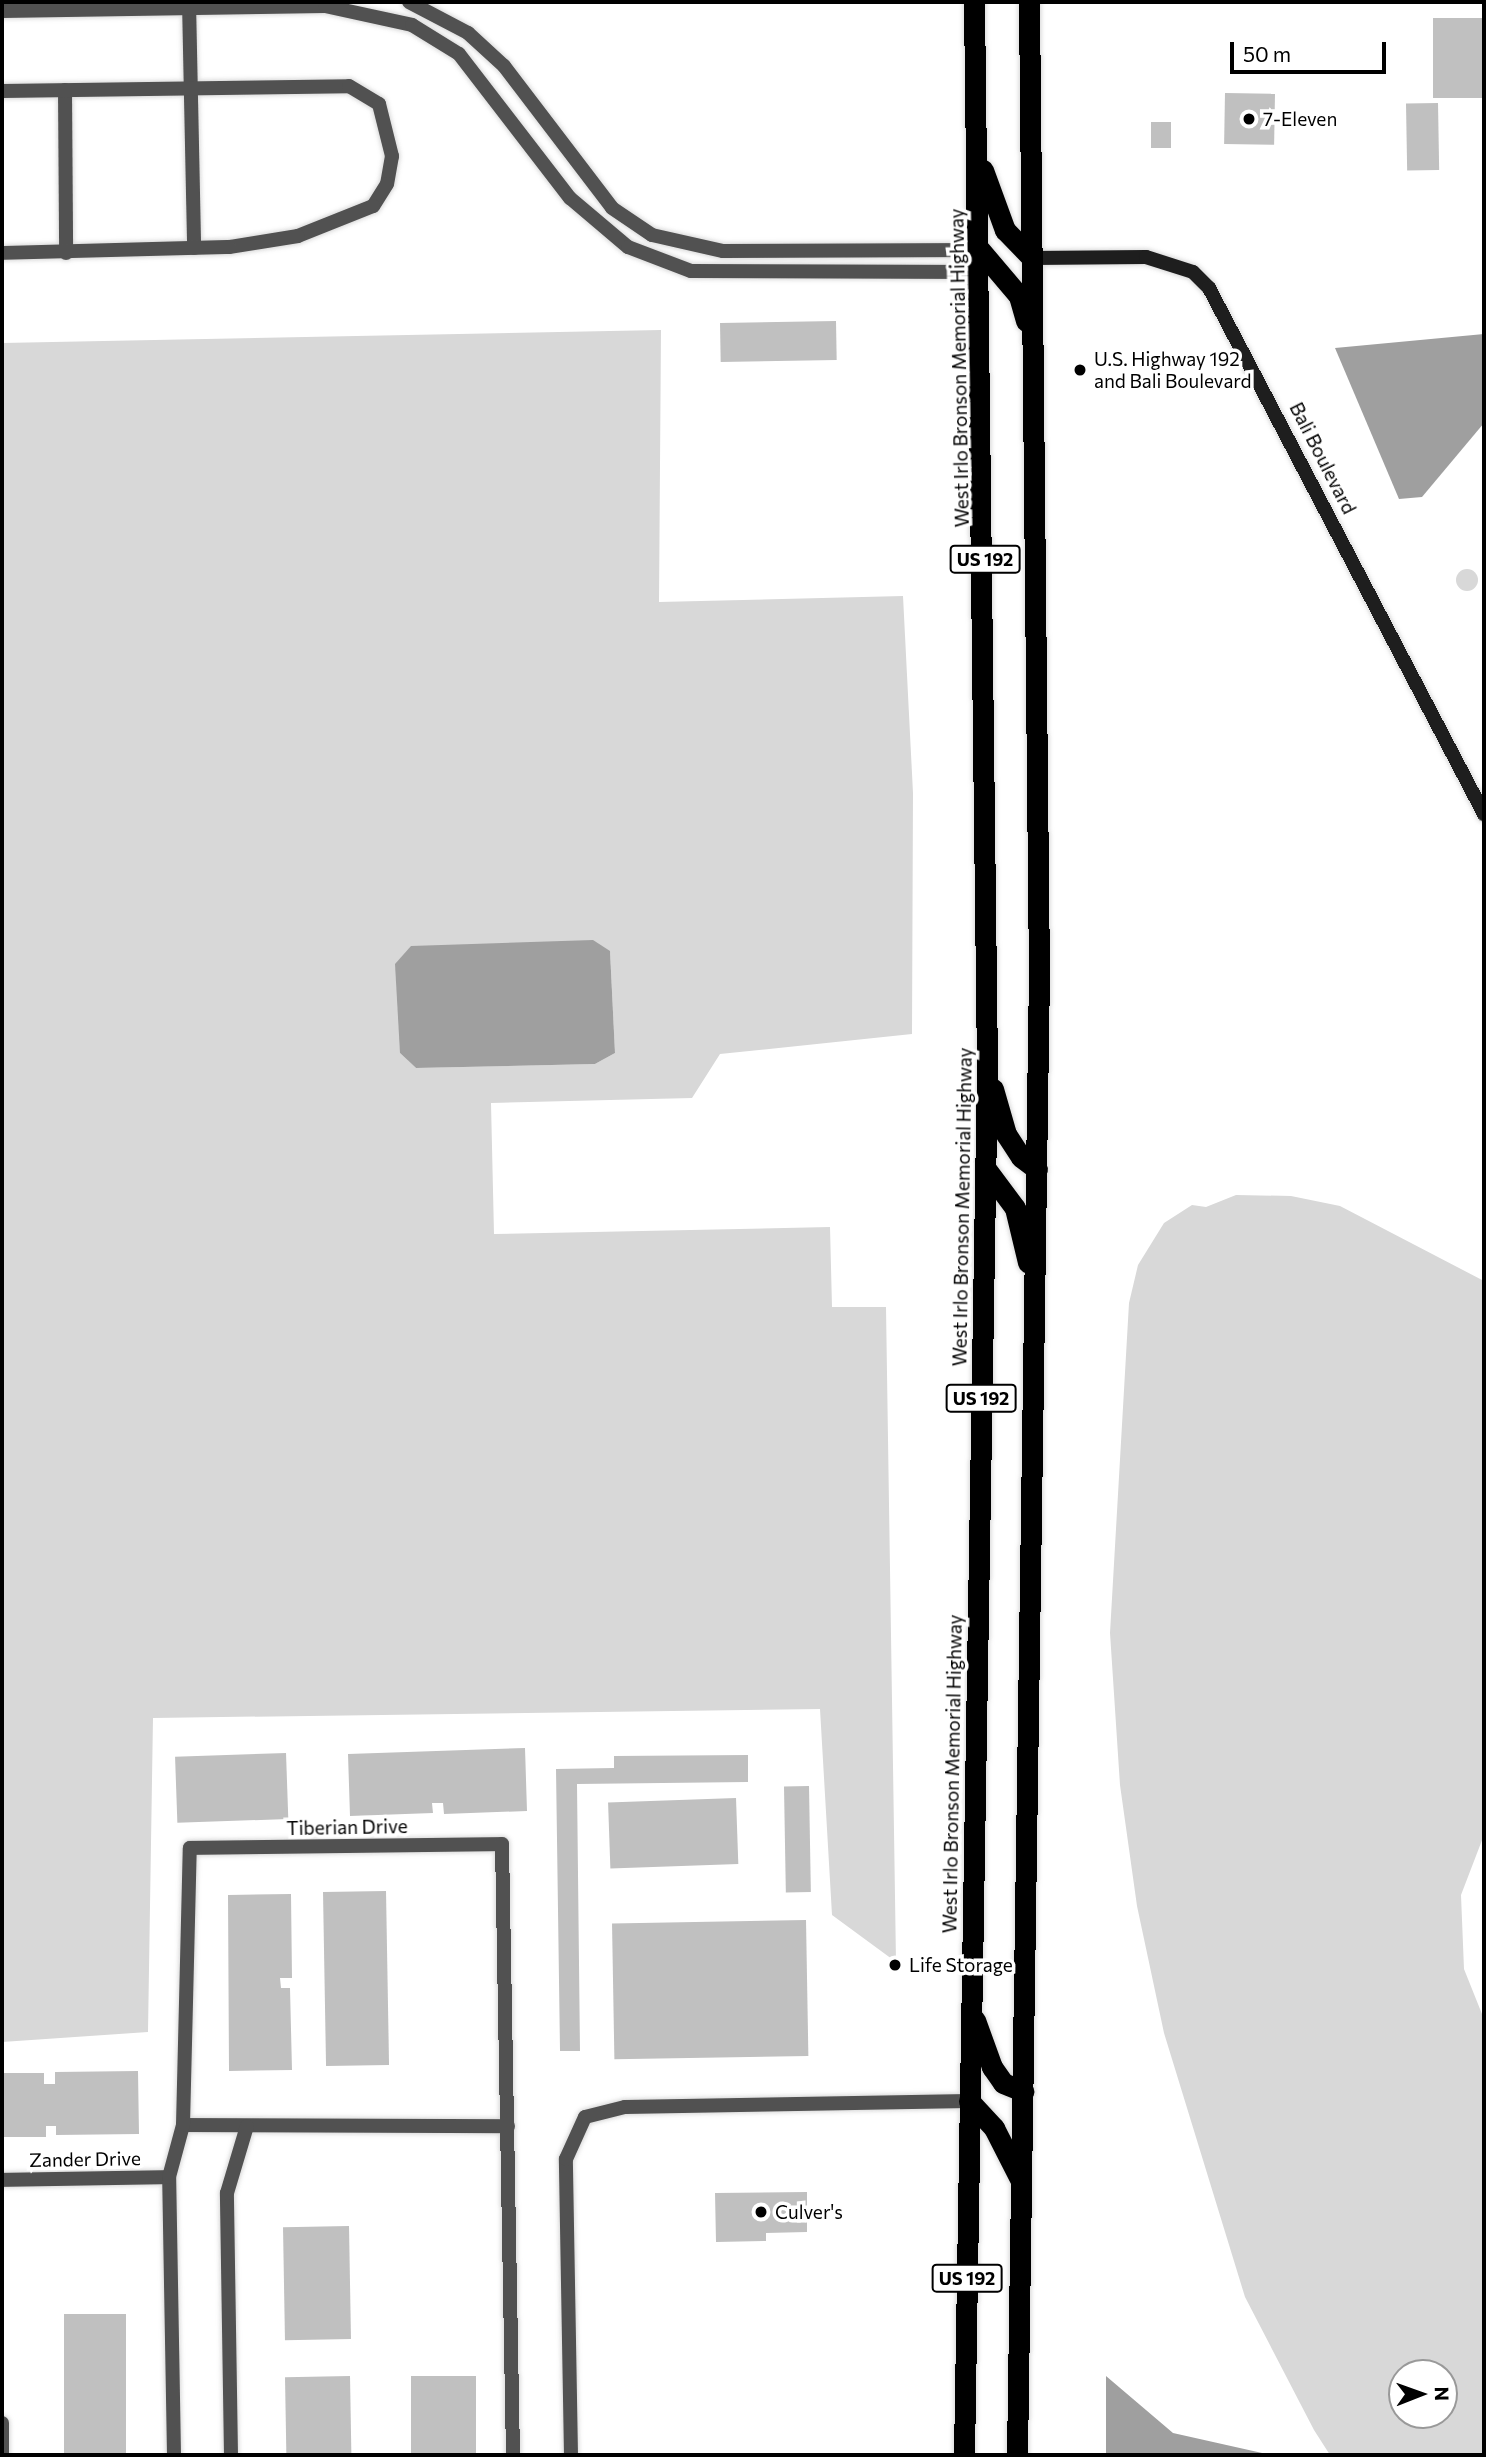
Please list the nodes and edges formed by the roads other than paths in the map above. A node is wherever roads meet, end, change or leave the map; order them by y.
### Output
1 (409, 2) edge
2 (974, 2) edge
3 (1029, 2) edge
4 (189, 4) edge
5 (2, 11) edge
6 (192, 89) junction
7 (65, 90) junction
8 (2, 92) edge
9 (977, 153) junction
10 (612, 208) junction
11 (600, 224) junction
12 (194, 248) junction
13 (980, 250) junction
14 (2, 253) edge
15 (66, 253) junction
16 (1032, 258) junction
17 (980, 272) junction
18 (1033, 343) junction
19 (1484, 814) edge
20 (987, 1067) junction
21 (1037, 1168) junction
22 (986, 1169) junction
23 (1035, 1291) junction
24 (970, 2004) junction
25 (1023, 2091) junction
26 (969, 2101) junction
27 (183, 2125) junction
28 (247, 2126) junction
29 (508, 2126) junction
30 (169, 2177) junction
31 (2, 2180) edge
32 (1021, 2182) junction
33 (2, 2423) edge
34 (2, 2455) edge
35 (174, 2455) edge
36 (231, 2455) edge
37 (513, 2455) edge
38 (571, 2455) edge
39 (964, 2455) edge
40 (1017, 2455) edge

1 - 10 street
2 - 9 highway, West Irlo Bronson Memorial Highway / US 192
3 - 16 highway, US 192
4 - 5 street
4 - 6 street
4 - 11 street
6 - 7 street
6 - 12 street
6 - 12 street
7 - 8 street
7 - 15 street
9 - 13 highway, West Irlo Bronson Memorial Highway / US 192
9 - 16 highway
10 - 11 street
10 - 13 street
11 - 17 street
12 - 15 street
13 - 17 highway, West Irlo Bronson Memorial Highway / US 192
13 - 18 highway
14 - 15 street
16 - 18 highway, US 192
16 - 19 street, Bali Boulevard
17 - 20 highway, West Irlo Bronson Memorial Highway / US 192
18 - 21 highway, US 192
20 - 21 highway
20 - 22 highway, West Irlo Bronson Memorial Highway / US 192
21 - 23 highway, US 192
22 - 23 highway
22 - 24 highway, West Irlo Bronson Memorial Highway / US 192
23 - 25 highway, US 192
24 - 25 highway
24 - 26 highway, West Irlo Bronson Memorial Highway / US 192
25 - 32 highway, US 192
26 - 32 highway
26 - 38 street
26 - 39 highway, West Irlo Bronson Memorial Highway / US 192
27 - 28 street
27 - 29 street, Tiberian Drive
27 - 30 street, Tiberian Drive
28 - 29 street
28 - 36 street
29 - 37 street, Tiberian Drive
30 - 31 street, Zander Drive
30 - 35 street, Tiberian Drive
32 - 40 highway, US 192
33 - 34 street

